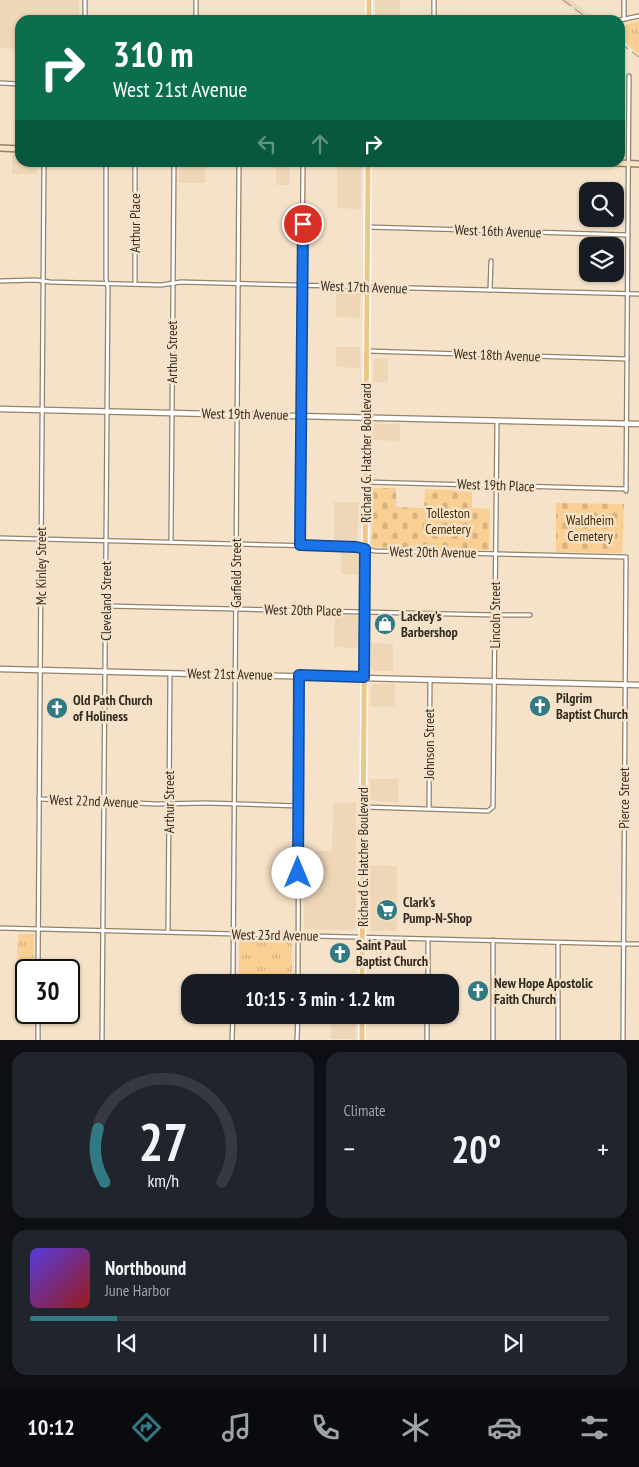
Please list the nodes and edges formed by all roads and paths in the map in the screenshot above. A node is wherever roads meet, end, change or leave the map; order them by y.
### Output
1 (84, 0) edge
2 (196, 0) edge
3 (369, 0) edge
4 (434, 0) edge
5 (624, 0) edge
6 (85, 15) edge
7 (196, 15) edge
8 (369, 15) edge
9 (434, 15) edge
10 (622, 15) edge
11 (639, 16) edge
12 (625, 19) edge
13 (629, 76) dead end
14 (0, 83) edge
15 (15, 84) edge
16 (0, 148) edge
17 (15, 149) edge
18 (625, 164) edge
19 (629, 164) junction
20 (639, 164) edge
21 (44, 167) edge
22 (106, 167) edge
23 (135, 167) edge
24 (174, 167) edge
25 (239, 167) edge
26 (303, 167) edge
27 (368, 167) edge
28 (368, 227) junction
29 (628, 235) junction
30 (491, 261) dead end
31 (0, 281) edge
32 (43, 281) junction
33 (173, 283) junction
34 (237, 283) junction
35 (107, 284) junction
36 (135, 284) junction
37 (303, 285) junction
38 (367, 287) junction
39 (490, 290) junction
40 (628, 294) junction
41 (639, 294) edge
42 (367, 352) junction
43 (627, 359) junction
44 (0, 409) edge
45 (42, 410) junction
46 (107, 411) junction
47 (172, 412) junction
48 (237, 414) junction
49 (302, 415) junction
50 (367, 417) junction
51 (497, 420) junction
52 (627, 424) junction
53 (639, 424) edge
54 (366, 482) junction
55 (496, 485) junction
56 (0, 538) edge
57 (41, 539) junction
58 (106, 541) junction
59 (171, 542) junction
60 (236, 544) junction
61 (300, 545) junction
62 (365, 549) junction
63 (496, 554) junction
64 (626, 557) joint
65 (107, 606) junction
66 (235, 609) junction
67 (365, 612) junction
68 (496, 615) junction
69 (530, 615) dead end
70 (0, 669) edge
71 (40, 670) junction
72 (105, 671) junction
73 (170, 672) junction
74 (234, 674) junction
75 (299, 675) junction
76 (364, 677) junction
77 (430, 678) junction
78 (495, 680) junction
79 (625, 684) junction
80 (639, 684) edge
81 (39, 799) junction
82 (104, 801) junction
83 (169, 803) junction
84 (234, 804) junction
85 (298, 806) junction
86 (364, 807) junction
87 (429, 809) junction
88 (0, 928) edge
89 (38, 929) junction
90 (104, 931) junction
91 (168, 932) junction
92 (233, 934) junction
93 (298, 936) junction
94 (363, 937) junction
95 (428, 939) junction
96 (493, 940) junction
97 (558, 942) junction
98 (623, 944) junction
99 (639, 944) edge
100 (38, 959) edge
101 (233, 974) edge
102 (298, 974) edge
103 (362, 974) edge
104 (428, 974) edge
105 (38, 1024) edge
106 (232, 1024) edge
107 (298, 1024) edge
108 (362, 1024) edge
109 (427, 1024) edge
110 (38, 1040) edge
111 (102, 1040) edge
112 (232, 1040) edge
113 (297, 1040) edge
114 (362, 1040) edge
115 (427, 1040) edge
116 (492, 1040) edge
117 (558, 1040) edge
118 (623, 1040) edge

1 - 6 street
2 - 7 street
3 - 8 main road
4 - 9 street
5 - 10 street
11 - 12 street
13 - 19 street
14 - 15 street
16 - 17 main road
18 - 19 main road
19 - 20 main road
19 - 29 street
21 - 32 street, Mc Kinley Street
22 - 35 street, Cleveland Street
23 - 36 street, Arthur Place
24 - 33 street, Arthur Street
25 - 34 street, Garfield Street
26 - 37 street
27 - 28 main road, Richard G. Hatcher Boulevard
28 - 29 street, West 16th Avenue
28 - 38 main road, Richard G. Hatcher Boulevard
29 - 40 street
30 - 39 street
31 - 32 street, West 17th Avenue
32 - 35 street, West 17th Avenue
32 - 45 street, Mc Kinley Street
33 - 34 street, West 17th Avenue
33 - 36 street, West 17th Avenue
33 - 47 street, Arthur Street
34 - 37 street, West 17th Avenue
34 - 48 street, Garfield Street
35 - 36 street, West 17th Avenue
35 - 46 street, Cleveland Street
37 - 38 street, West 17th Avenue
37 - 49 street
38 - 39 street, West 17th Avenue
38 - 42 main road, Richard G. Hatcher Boulevard
39 - 40 street, West 17th Avenue
40 - 41 street, West 17th Avenue
40 - 43 street
42 - 43 street, West 18th Avenue
42 - 50 main road, Richard G. Hatcher Boulevard
43 - 52 street
44 - 45 street, West 19th Avenue
45 - 46 street, West 19th Avenue
45 - 57 street, Mc Kinley Street
46 - 47 street, West 19th Avenue
46 - 58 street, Cleveland Street
47 - 48 street, West 19th Avenue
47 - 59 street, Arthur Street
48 - 49 street, West 19th Avenue
48 - 60 street, Garfield Street
49 - 50 street, West 19th Avenue
49 - 61 street
50 - 51 street, West 19th Avenue
50 - 54 main road, Richard G. Hatcher Boulevard
51 - 52 street, West 19th Avenue
51 - 55 street, Lincoln Street
52 - 53 street, West 19th Avenue
52 - 55 street, West 19th Place
54 - 55 street, West 19th Place
54 - 62 main road, Richard G. Hatcher Boulevard
55 - 63 street, Lincoln Street
56 - 57 street, West 20th Avenue
57 - 58 street, West 20th Avenue
57 - 71 street, Mc Kinley Street
58 - 59 street, West 20th Avenue
58 - 65 street, Cleveland Street
59 - 60 street, West 20th Avenue
60 - 61 street, West 20th Avenue
60 - 66 street, Garfield Street
61 - 62 street, West 20th Avenue
62 - 63 street, West 20th Avenue
62 - 67 main road, Richard G. Hatcher Boulevard
63 - 64 street, West 20th Avenue
63 - 68 street, Lincoln Street
64 - 79 street, Pierce Street
65 - 66 street, West 20th Place
65 - 72 street, Cleveland Street
66 - 67 street, West 20th Place
66 - 74 street, Garfield Street
67 - 68 street, West 20th Place
67 - 76 main road, Richard G. Hatcher Boulevard
68 - 69 street, West 20th Place
68 - 78 street, Lincoln Street
70 - 71 street, West 21st Avenue
71 - 72 street, West 21st Avenue
71 - 81 street, Mc Kinley Street
72 - 73 street, West 21st Avenue
72 - 82 street, Cleveland Street
73 - 74 street, West 21st Avenue
73 - 83 street, Arthur Street
74 - 75 street, West 21st Avenue
74 - 84 street, Garfield Street
75 - 76 street, West 21st Avenue
75 - 85 street
76 - 77 street, West 21st Avenue
76 - 86 main road, Richard G. Hatcher Boulevard
77 - 78 street, West 21st Avenue
77 - 87 street, Johnson Street
78 - 79 street, West 21st Avenue
78 - 87 street, Lincoln Street
79 - 80 street, West 21st Avenue
79 - 98 street, Pierce Street
81 - 82 street, West 22nd Avenue
81 - 89 street, Mc Kinley Street
82 - 83 street, West 22nd Avenue
82 - 90 street, Cleveland Street
83 - 84 street, West 22nd Avenue
83 - 91 street, Arthur Street
84 - 85 street, West 22nd Avenue
84 - 92 street, Garfield Street
85 - 93 street
86 - 87 street
86 - 94 main road, Richard G. Hatcher Boulevard
88 - 89 street, West 23rd Avenue
89 - 90 street, West 23rd Avenue
89 - 100 street, Mc Kinley Street
90 - 91 street, West 23rd Avenue
90 - 111 street, Cleveland Street
91 - 92 street, West 23rd Avenue
92 - 93 street, West 23rd Avenue
92 - 101 street, Garfield Street
93 - 94 street, West 23rd Avenue
93 - 102 street
94 - 95 street, West 23rd Avenue
94 - 103 main road, Richard G. Hatcher Boulevard
95 - 96 street, West 23rd Avenue
95 - 104 street
96 - 97 street, West 23rd Avenue
96 - 116 street
97 - 98 street, West 23rd Avenue
97 - 117 street
98 - 99 street, West 23rd Avenue
98 - 118 street, Pierce Street
105 - 110 street
106 - 112 street
107 - 113 street
108 - 114 main road
109 - 115 street

